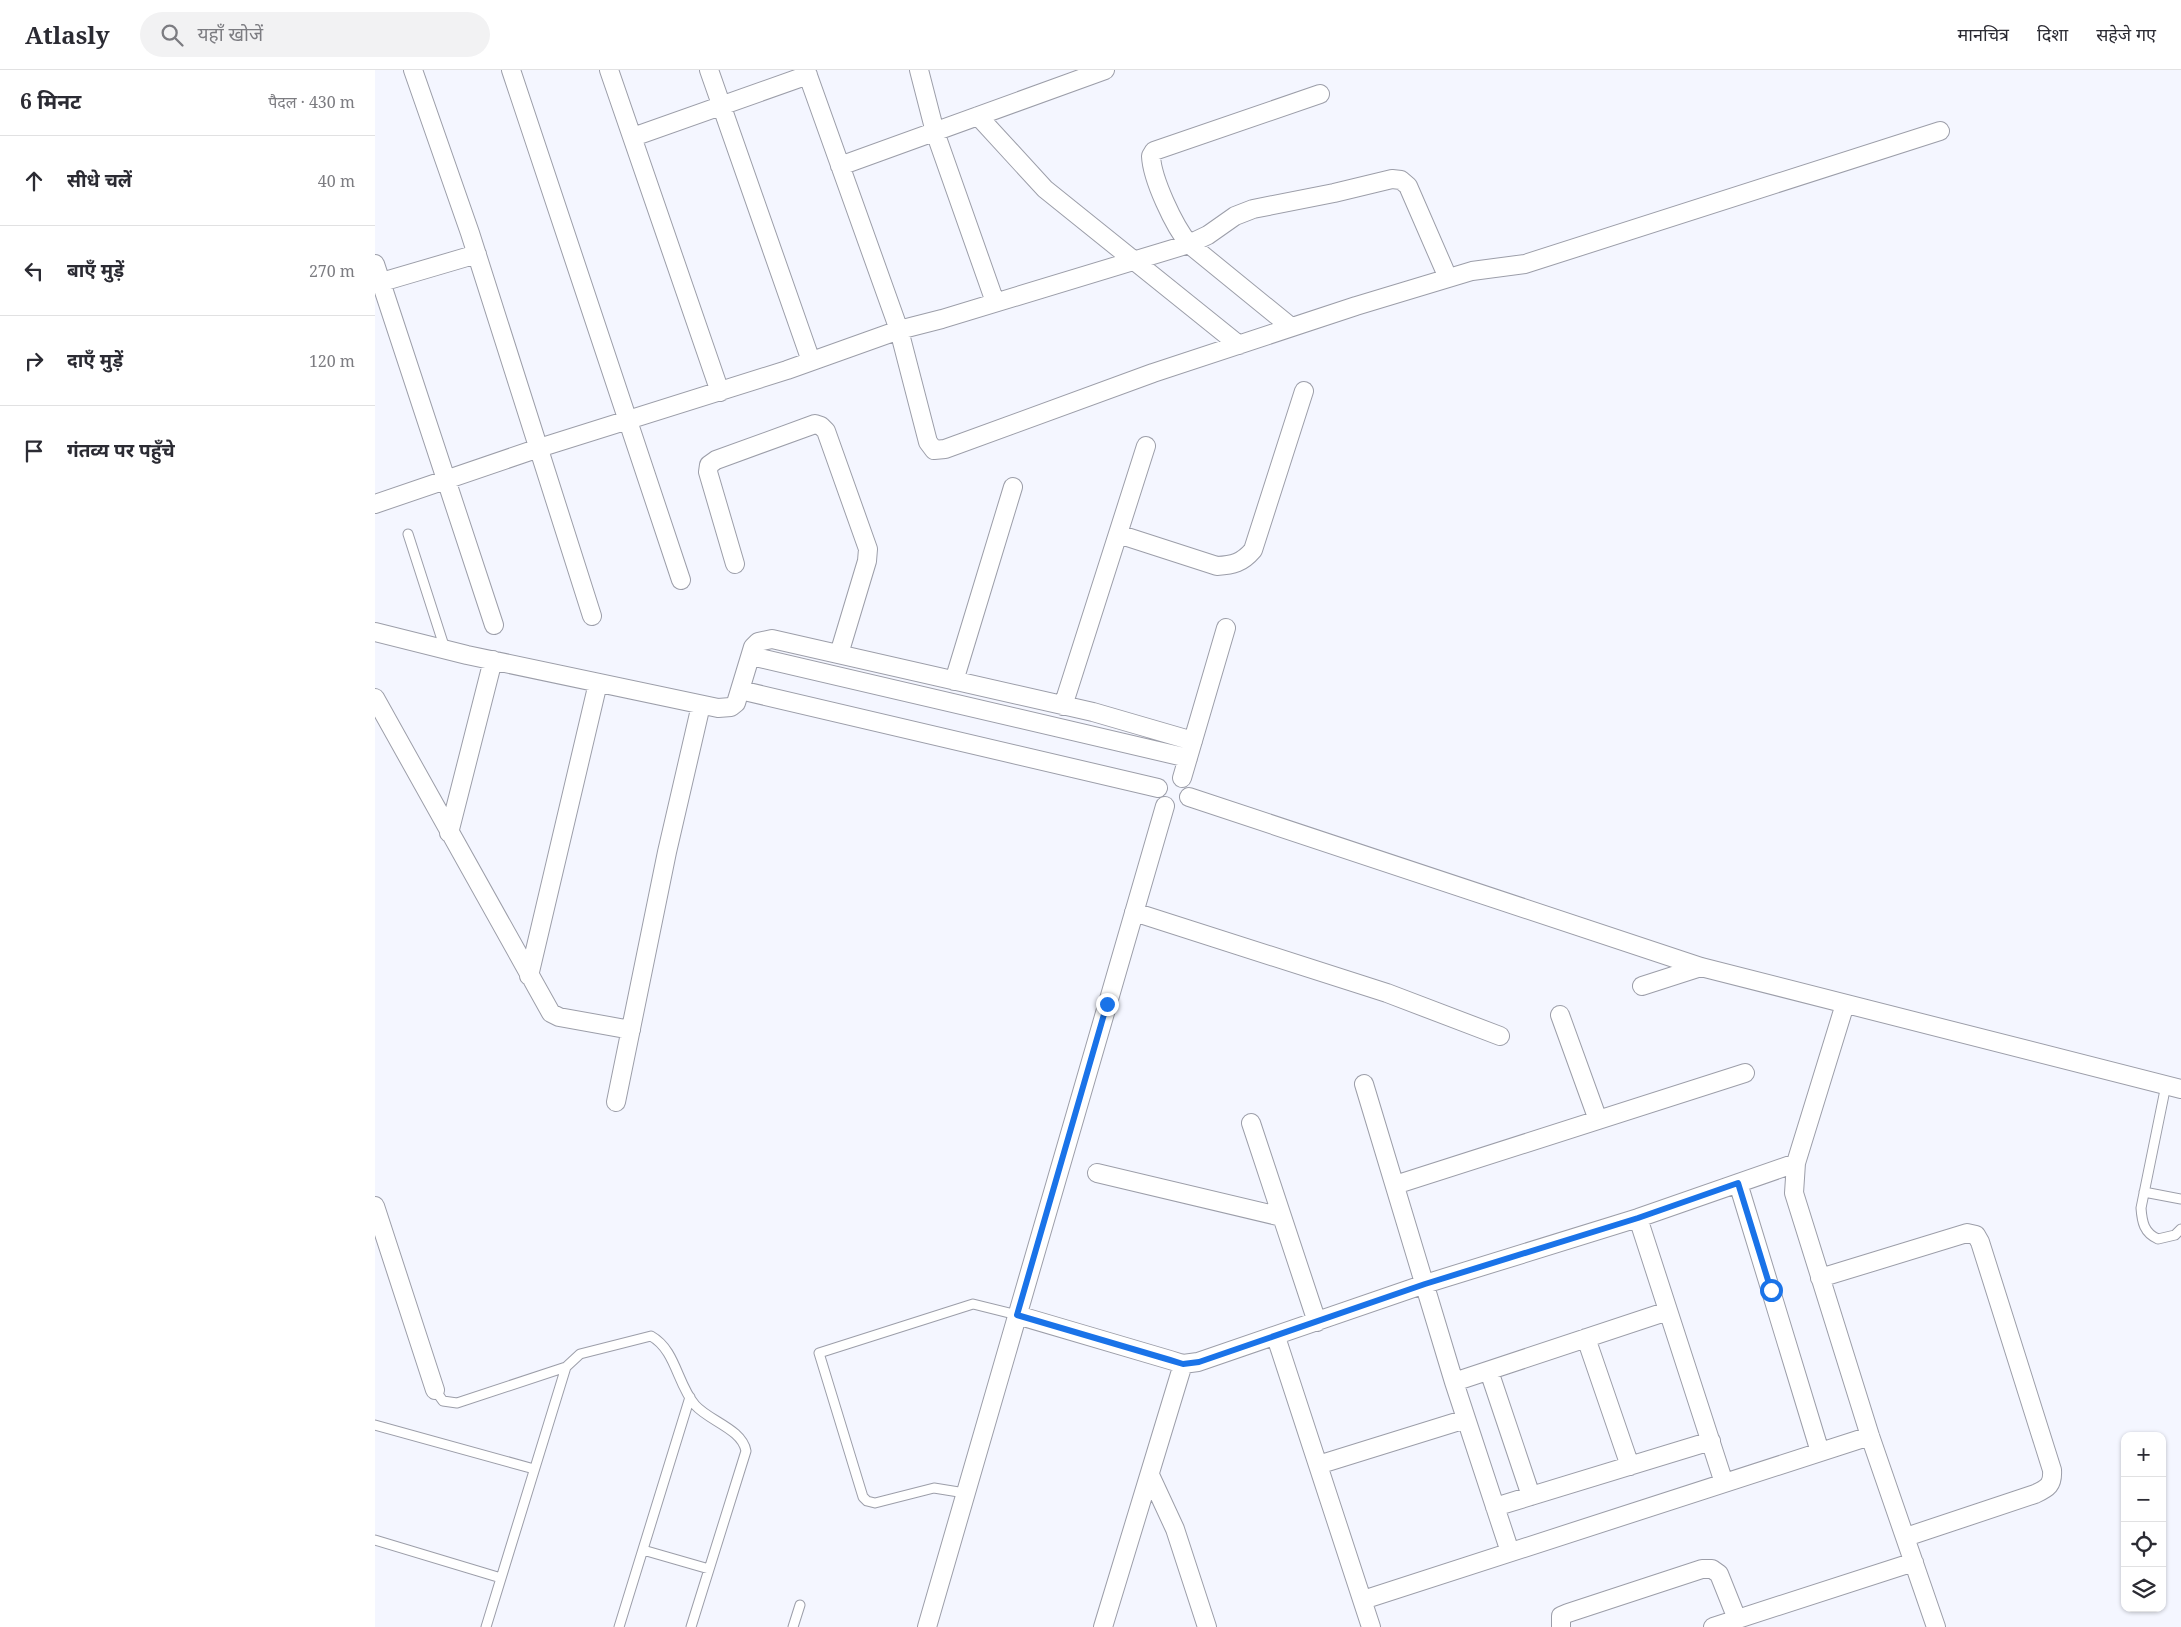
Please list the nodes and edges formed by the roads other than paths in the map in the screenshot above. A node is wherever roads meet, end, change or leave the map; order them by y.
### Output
1 (413, 70) edge
2 (511, 70) edge
3 (609, 70) edge
4 (709, 70) edge
5 (919, 70) edge
6 (1105, 70) edge
7 (807, 72) edge
8 (1320, 94) dead end
9 (721, 105) junction
10 (978, 116) junction
11 (1940, 131) dead end
12 (935, 132) junction
13 (633, 136) junction
14 (840, 166) junction
15 (1189, 244) junction
16 (477, 254) junction
17 (1134, 260) junction
18 (375, 264) edge
19 (1448, 278) junction
20 (378, 283) edge
21 (995, 302) junction
22 (1291, 328) junction
23 (899, 330) junction
24 (1239, 345) junction
25 (811, 361) junction
26 (1304, 391) dead end
27 (720, 392) junction
28 (627, 421) junction
29 (1146, 446) dead end
30 (539, 448) junction
31 (445, 480) junction
32 (1013, 487) dead end
33 (375, 504) edge
34 (408, 534) dead end
35 (1118, 534) junction
36 (735, 564) dead end
37 (681, 580) dead end
38 (592, 616) dead end
39 (495, 625) dead end
40 (1226, 628) dead end
41 (375, 632) edge
42 (445, 649) junction
43 (839, 654) junction
44 (751, 656) junction
45 (493, 660) junction
46 (954, 681) junction
47 (598, 683) junction
48 (740, 690) junction
49 (375, 698) edge
50 (701, 705) junction
51 (1063, 706) junction
52 (1193, 741) junction
53 (1188, 758) junction
54 (1182, 778) junction
55 (1157, 788) junction
56 (1189, 796) junction
57 (1165, 806) junction
58 (449, 833) junction
59 (1134, 912) junction
60 (1701, 967) junction
61 (529, 976) junction
62 (1643, 986) dead end
63 (1845, 1004) junction
64 (1560, 1015) dead end
65 (631, 1030) junction
66 (1500, 1036) dead end
67 (1745, 1073) dead end
68 (1364, 1084) dead end
69 (2174, 1087) edge
70 (616, 1102) dead end
71 (1598, 1120) junction
72 (1251, 1123) dead end
73 (1797, 1163) junction
74 (1097, 1173) dead end
75 (1738, 1183) junction
76 (1395, 1185) junction
77 (2144, 1192) junction
78 (2181, 1199) edge
79 (375, 1206) edge
80 (1282, 1217) junction
81 (1638, 1218) junction
82 (2181, 1229) edge
83 (1820, 1278) junction
84 (1425, 1284) junction
85 (1668, 1311) junction
86 (1017, 1315) junction
87 (1317, 1322) junction
88 (1276, 1337) junction
89 (1586, 1338) junction
90 (1183, 1364) junction
91 (567, 1366) junction
92 (1489, 1371) junction
93 (1454, 1382) junction
94 (435, 1390) joint
95 (689, 1397) junction
96 (1466, 1419) junction
97 (375, 1425) edge
98 (1870, 1436) junction
99 (1711, 1441) junction
100 (1820, 1452) junction
101 (1318, 1465) junction
102 (1630, 1466) junction
103 (534, 1469) junction
104 (1150, 1475) junction
105 (1724, 1483) junction
106 (965, 1493) junction
107 (1531, 1496) junction
108 (1495, 1507) junction
109 (1906, 1537) junction
110 (375, 1540) edge
111 (643, 1550) junction
112 (1510, 1552) junction
113 (1914, 1562) junction
114 (709, 1568) junction
115 (501, 1578) junction
116 (1363, 1600) junction
117 (800, 1605) dead end
118 (1737, 1619) junction
119 (486, 1627) edge
120 (619, 1627) edge
121 (691, 1627) edge
122 (793, 1627) edge
123 (927, 1627) edge
124 (1103, 1627) edge
125 (1207, 1627) edge
126 (1371, 1627) edge
127 (1561, 1627) edge
128 (1713, 1627) edge
129 (1936, 1627) edge

1 - 16 street
2 - 28 street
3 - 13 street
4 - 9 street
5 - 12 street
6 - 10 street
7 - 9 street
7 - 14 street
8 - 15 street
9 - 13 street
9 - 25 street
10 - 12 street
10 - 17 street
11 - 19 street
12 - 14 street
12 - 21 street
13 - 27 street
14 - 23 street
15 - 17 street
15 - 19 street
15 - 22 street
16 - 20 street
16 - 30 street
17 - 21 street
17 - 24 street
18 - 20 street
19 - 22 street
20 - 31 street
21 - 23 street
22 - 24 street
23 - 24 street
23 - 25 street
25 - 27 street
26 - 35 street
27 - 28 street
28 - 30 street
28 - 37 street
29 - 35 street
30 - 31 street
30 - 38 street
31 - 33 street
31 - 39 street
32 - 46 street
34 - 42 lane
35 - 51 street
36 - 43 street
40 - 52 street
41 - 42 street
42 - 45 street
43 - 44 street
43 - 46 street
44 - 48 street
44 - 53 street
45 - 47 street
45 - 58 street
46 - 51 street
47 - 50 street
47 - 61 street
48 - 50 street
48 - 55 street
49 - 58 street
50 - 65 street
51 - 52 street
52 - 53 street
53 - 54 street
54 - 55 street
54 - 56 street
55 - 57 street
56 - 57 street
56 - 60 street
57 - 59 street
58 - 61 street
59 - 66 street
59 - 86 street
60 - 62 street
60 - 63 street
61 - 65 street
63 - 69 street
63 - 73 street
64 - 71 street
65 - 70 street
67 - 71 street
68 - 76 street
69 - 77 lane
71 - 76 street
72 - 80 street
73 - 75 street
73 - 83 street
74 - 80 street
75 - 81 street
75 - 100 street
76 - 84 street
77 - 78 lane
77 - 82 lane
79 - 94 street
80 - 87 street
81 - 84 street
81 - 85 street
83 - 98 street
83 - 109 street
84 - 87 street
84 - 93 street
85 - 89 street
85 - 99 street
86 - 90 street
86 - 106 street
86 - 106 lane
87 - 88 street
88 - 90 street
88 - 101 street
89 - 92 street
89 - 102 street
90 - 104 street
91 - 94 lane
91 - 95 lane
91 - 103 lane
92 - 93 street
92 - 107 street
93 - 96 street
95 - 111 lane
95 - 114 lane
96 - 101 street
96 - 108 street
97 - 103 lane
98 - 100 street
98 - 109 street
99 - 102 street
99 - 105 street
100 - 105 street
101 - 116 street
102 - 107 street
103 - 115 lane
104 - 124 street
104 - 125 street
105 - 112 street
106 - 123 street
107 - 108 street
108 - 112 street
109 - 113 street
110 - 115 lane
111 - 114 lane
111 - 120 lane
112 - 116 street
113 - 118 street
113 - 129 street
114 - 121 lane
115 - 119 lane
116 - 126 street
117 - 122 lane
118 - 127 street
118 - 128 street

